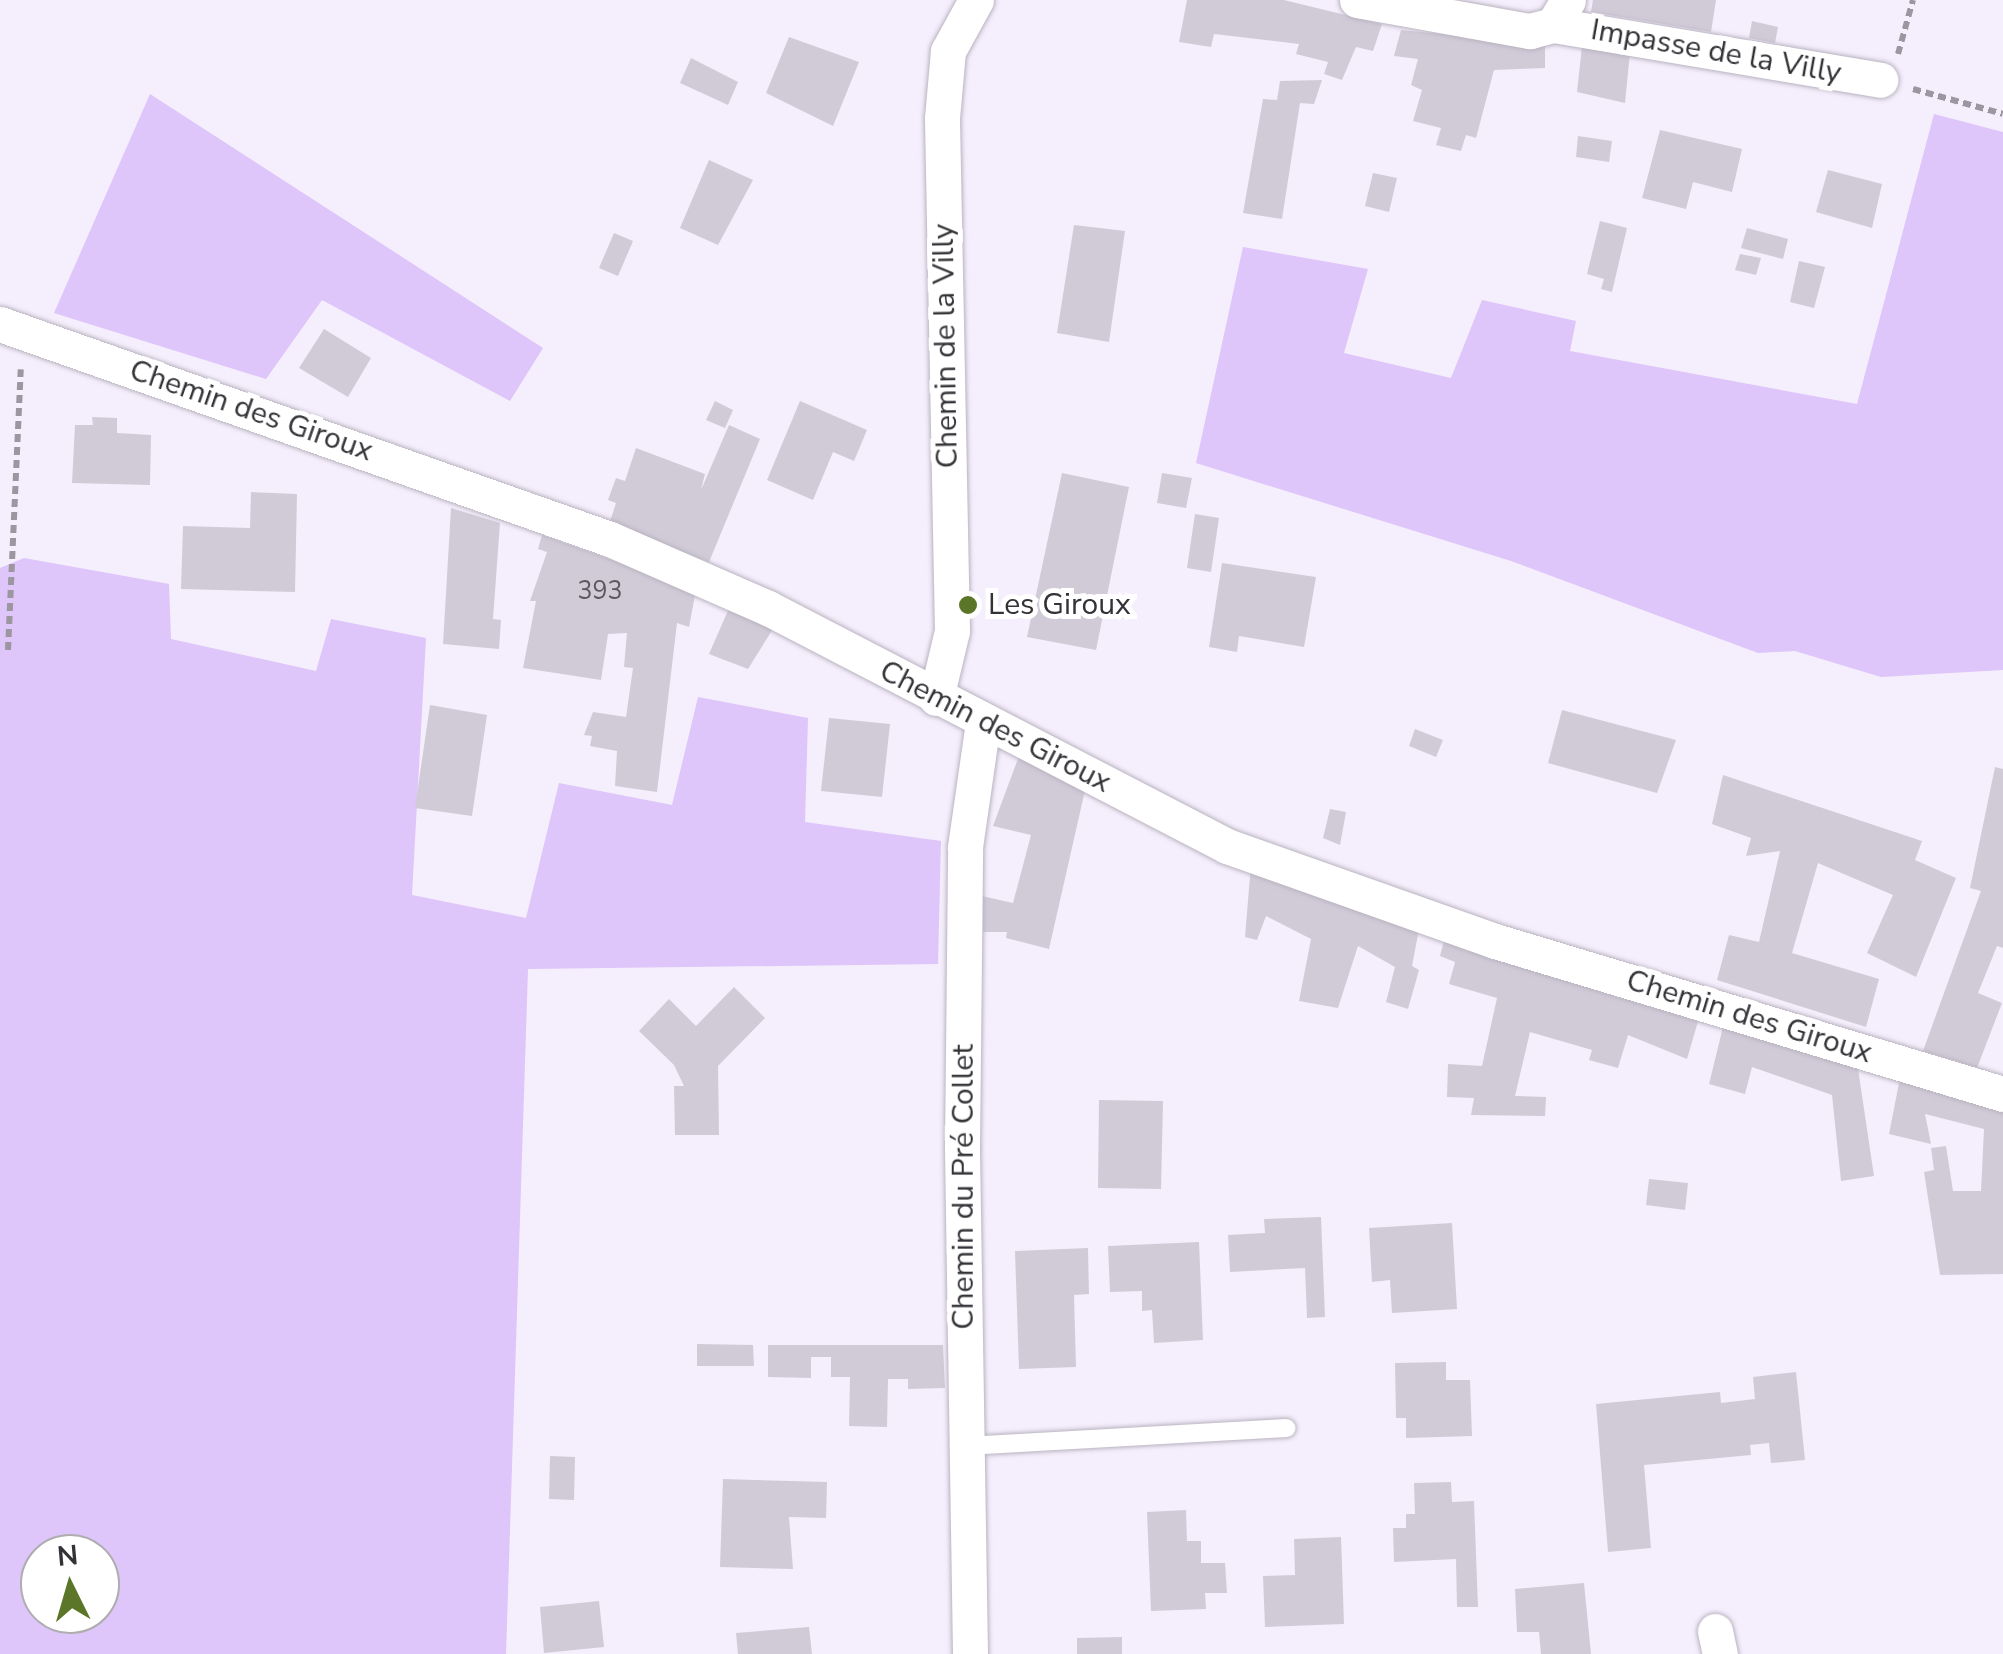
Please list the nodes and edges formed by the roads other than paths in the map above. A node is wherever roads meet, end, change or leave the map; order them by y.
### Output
1 (976, 0) edge
2 (1357, 0) edge
3 (1561, 12) edge
4 (1880, 80) road end
5 (13, 329) edge
6 (936, 698) junction
7 (983, 722) junction
8 (2003, 1094) edge
9 (1286, 1428) dead end
10 (966, 1446) junction
11 (970, 1654) edge

1 - 6 street, Chemin de la Villy
2 - 3 street
3 - 4 street, Impasse de la Villy
5 - 6 street, Chemin des Giroux
6 - 7 street, Chemin des Giroux
7 - 8 street, Chemin des Giroux
7 - 10 street, Chemin du Pré Collet
9 - 10 lane
10 - 11 street, Chemin du Pré Collet

